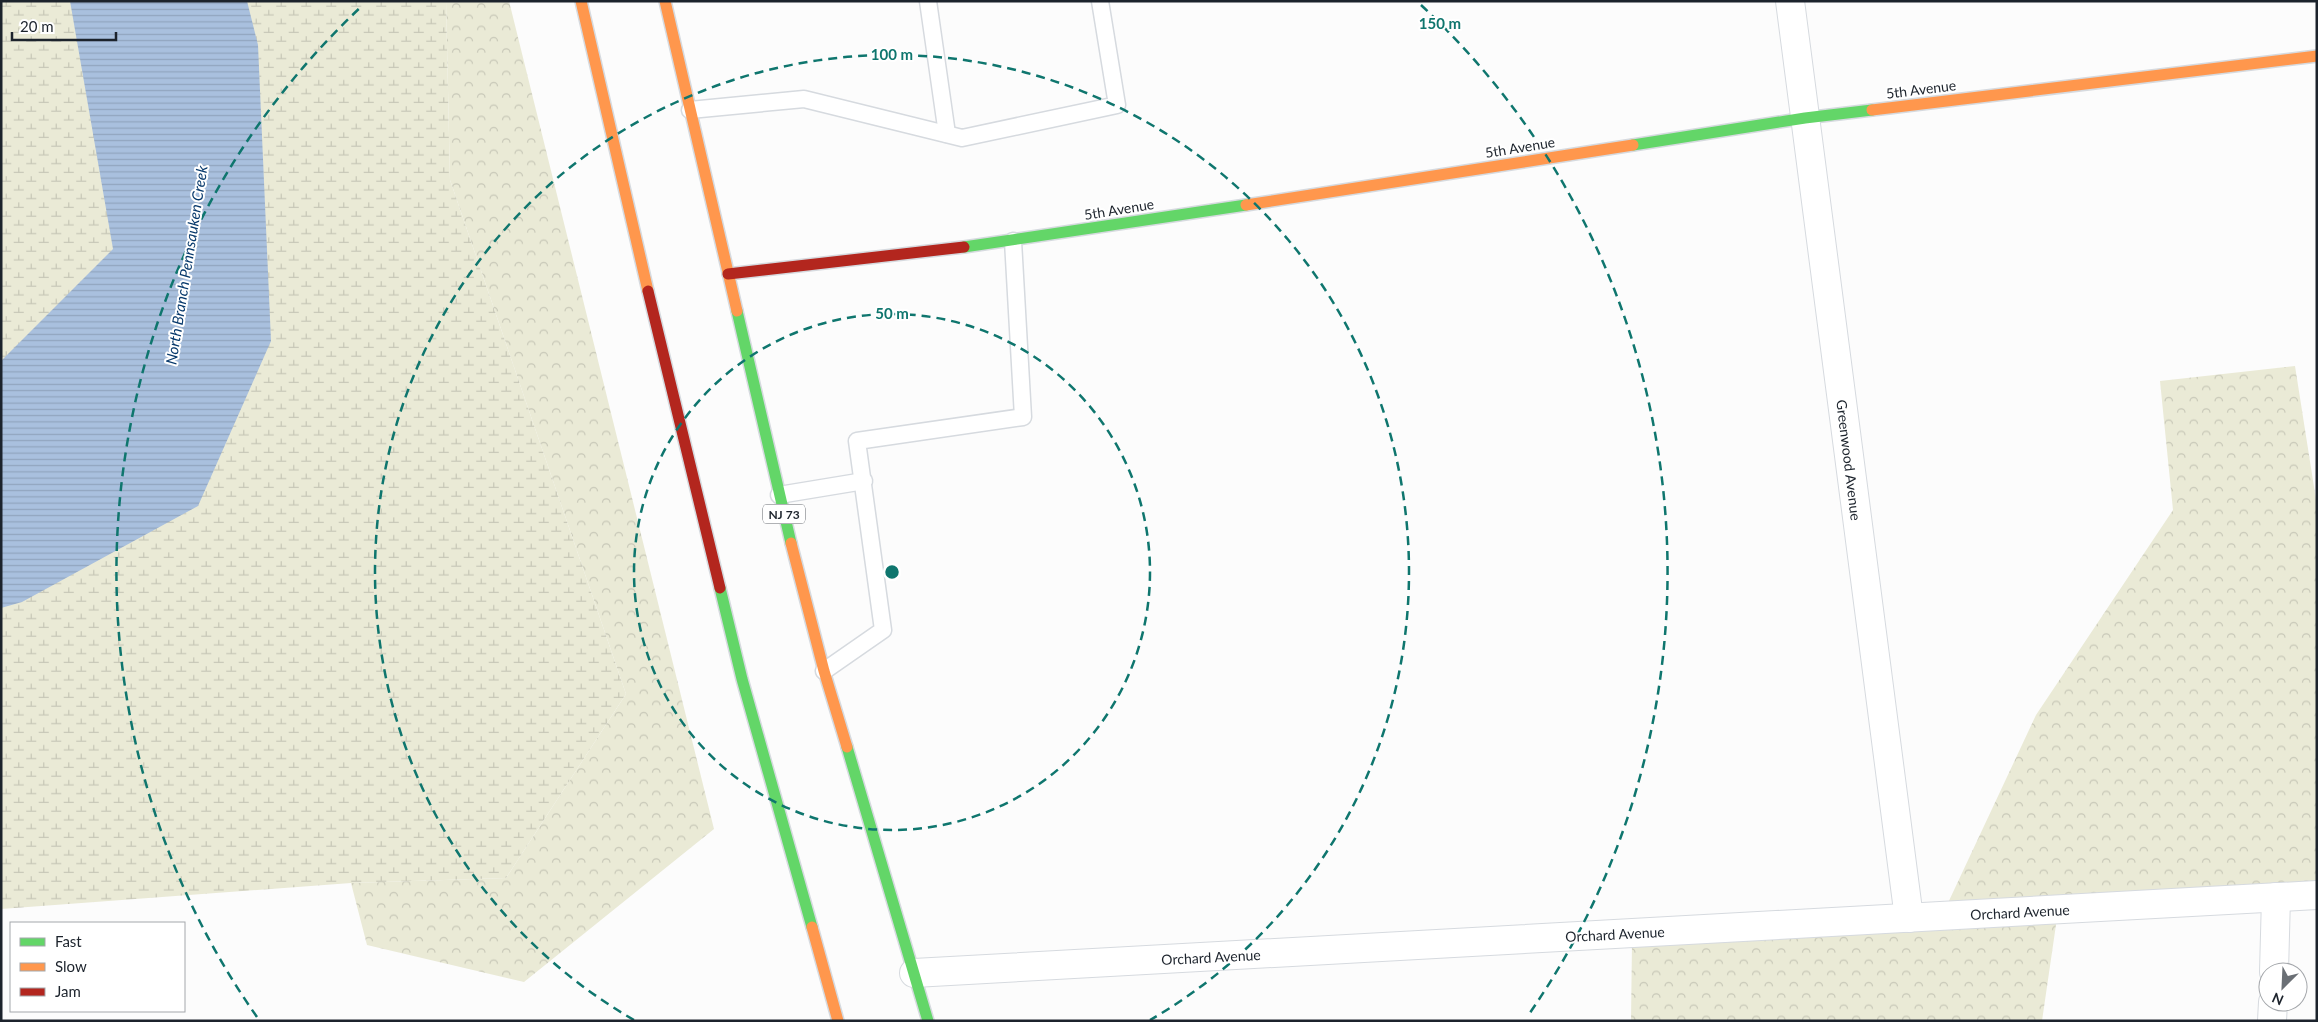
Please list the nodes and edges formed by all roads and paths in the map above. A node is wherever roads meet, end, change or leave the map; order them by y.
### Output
1 (581, 1) edge
2 (665, 1) edge
3 (928, 1) edge
4 (1100, 1) edge
5 (1790, 1) edge
6 (2317, 56) edge
7 (690, 110) junction
8 (1805, 118) junction
9 (946, 134) junction
10 (1013, 241) junction
11 (728, 274) junction
12 (864, 481) junction
13 (779, 495) junction
14 (824, 671) junction
15 (2317, 895) edge
16 (2276, 897) junction
17 (1909, 918) junction
18 (2274, 962) edge
19 (914, 973) junction
20 (838, 1021) edge
21 (928, 1021) edge

1 - 20 main road
2 - 7 main road, NJ 73
3 - 9 lane
4 - 9 lane
5 - 8 street, Greenwood Avenue
6 - 8 main road, 5th Avenue
7 - 9 lane
7 - 11 main road, NJ 73
8 - 10 main road, 5th Avenue
8 - 17 street, Greenwood Avenue
10 - 11 main road, 5th Avenue
10 - 12 lane
11 - 13 main road, NJ 73
12 - 13 lane
12 - 14 lane
13 - 14 main road, NJ 73
14 - 19 main road, NJ 73
15 - 16 street, Orchard Avenue
16 - 17 street, Orchard Avenue
16 - 18 street
17 - 19 street, Orchard Avenue
19 - 21 main road, NJ 73

